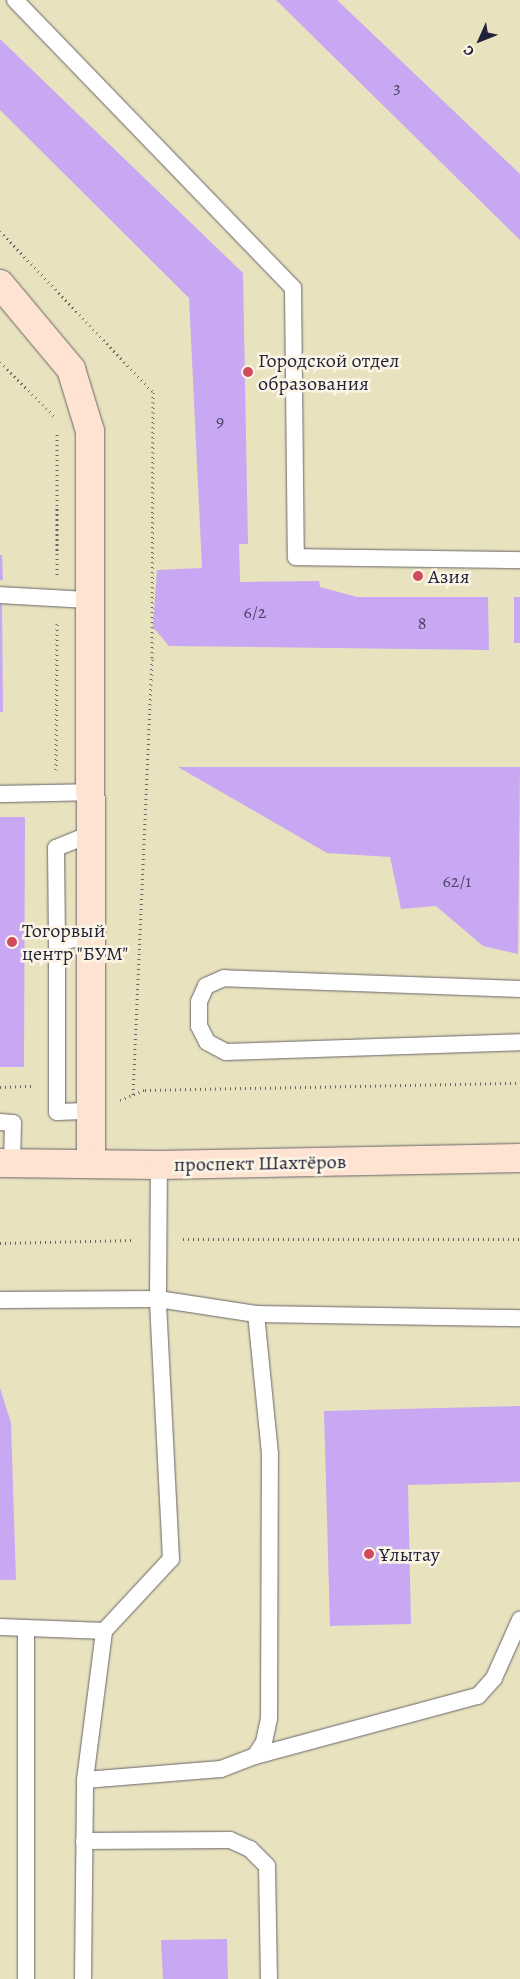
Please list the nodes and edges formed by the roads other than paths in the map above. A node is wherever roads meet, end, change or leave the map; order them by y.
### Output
1 (15, 0) edge
2 (0, 284) edge
3 (520, 560) edge
4 (0, 595) edge
5 (89, 600) junction
6 (92, 792) junction
7 (0, 794) edge
8 (91, 834) junction
9 (90, 935) junction
10 (57, 943) junction
11 (520, 988) edge
12 (520, 1042) edge
13 (92, 1111) junction
14 (0, 1122) edge
15 (520, 1158) edge
16 (91, 1162) junction
17 (6, 1163) edge
18 (159, 1165) junction
19 (158, 1299) junction
20 (0, 1300) edge
21 (256, 1314) junction
22 (520, 1318) edge
23 (520, 1620) edge
24 (0, 1627) edge
25 (26, 1628) junction
26 (104, 1631) junction
27 (255, 1756) junction
28 (85, 1780) junction
29 (84, 1841) junction
30 (26, 1979) edge
31 (83, 1979) edge
32 (269, 1979) edge

1 - 3 lane
2 - 5 street
4 - 5 lane
5 - 6 street
6 - 7 lane
6 - 8 street
8 - 9 street
8 - 10 lane
9 - 10 lane
9 - 13 street
10 - 13 lane
11 - 12 lane
13 - 16 street
14 - 17 lane
15 - 18 street, проспект Шахтёров
16 - 17 street, проспект Шахтёров
16 - 18 street, проспект Шахтёров
18 - 19 lane
19 - 20 lane
19 - 21 lane
19 - 26 lane
21 - 22 lane
21 - 27 lane
23 - 27 lane
24 - 25 lane
25 - 26 lane
25 - 30 lane
26 - 28 lane
27 - 28 lane
28 - 29 lane
29 - 31 lane
29 - 32 lane

